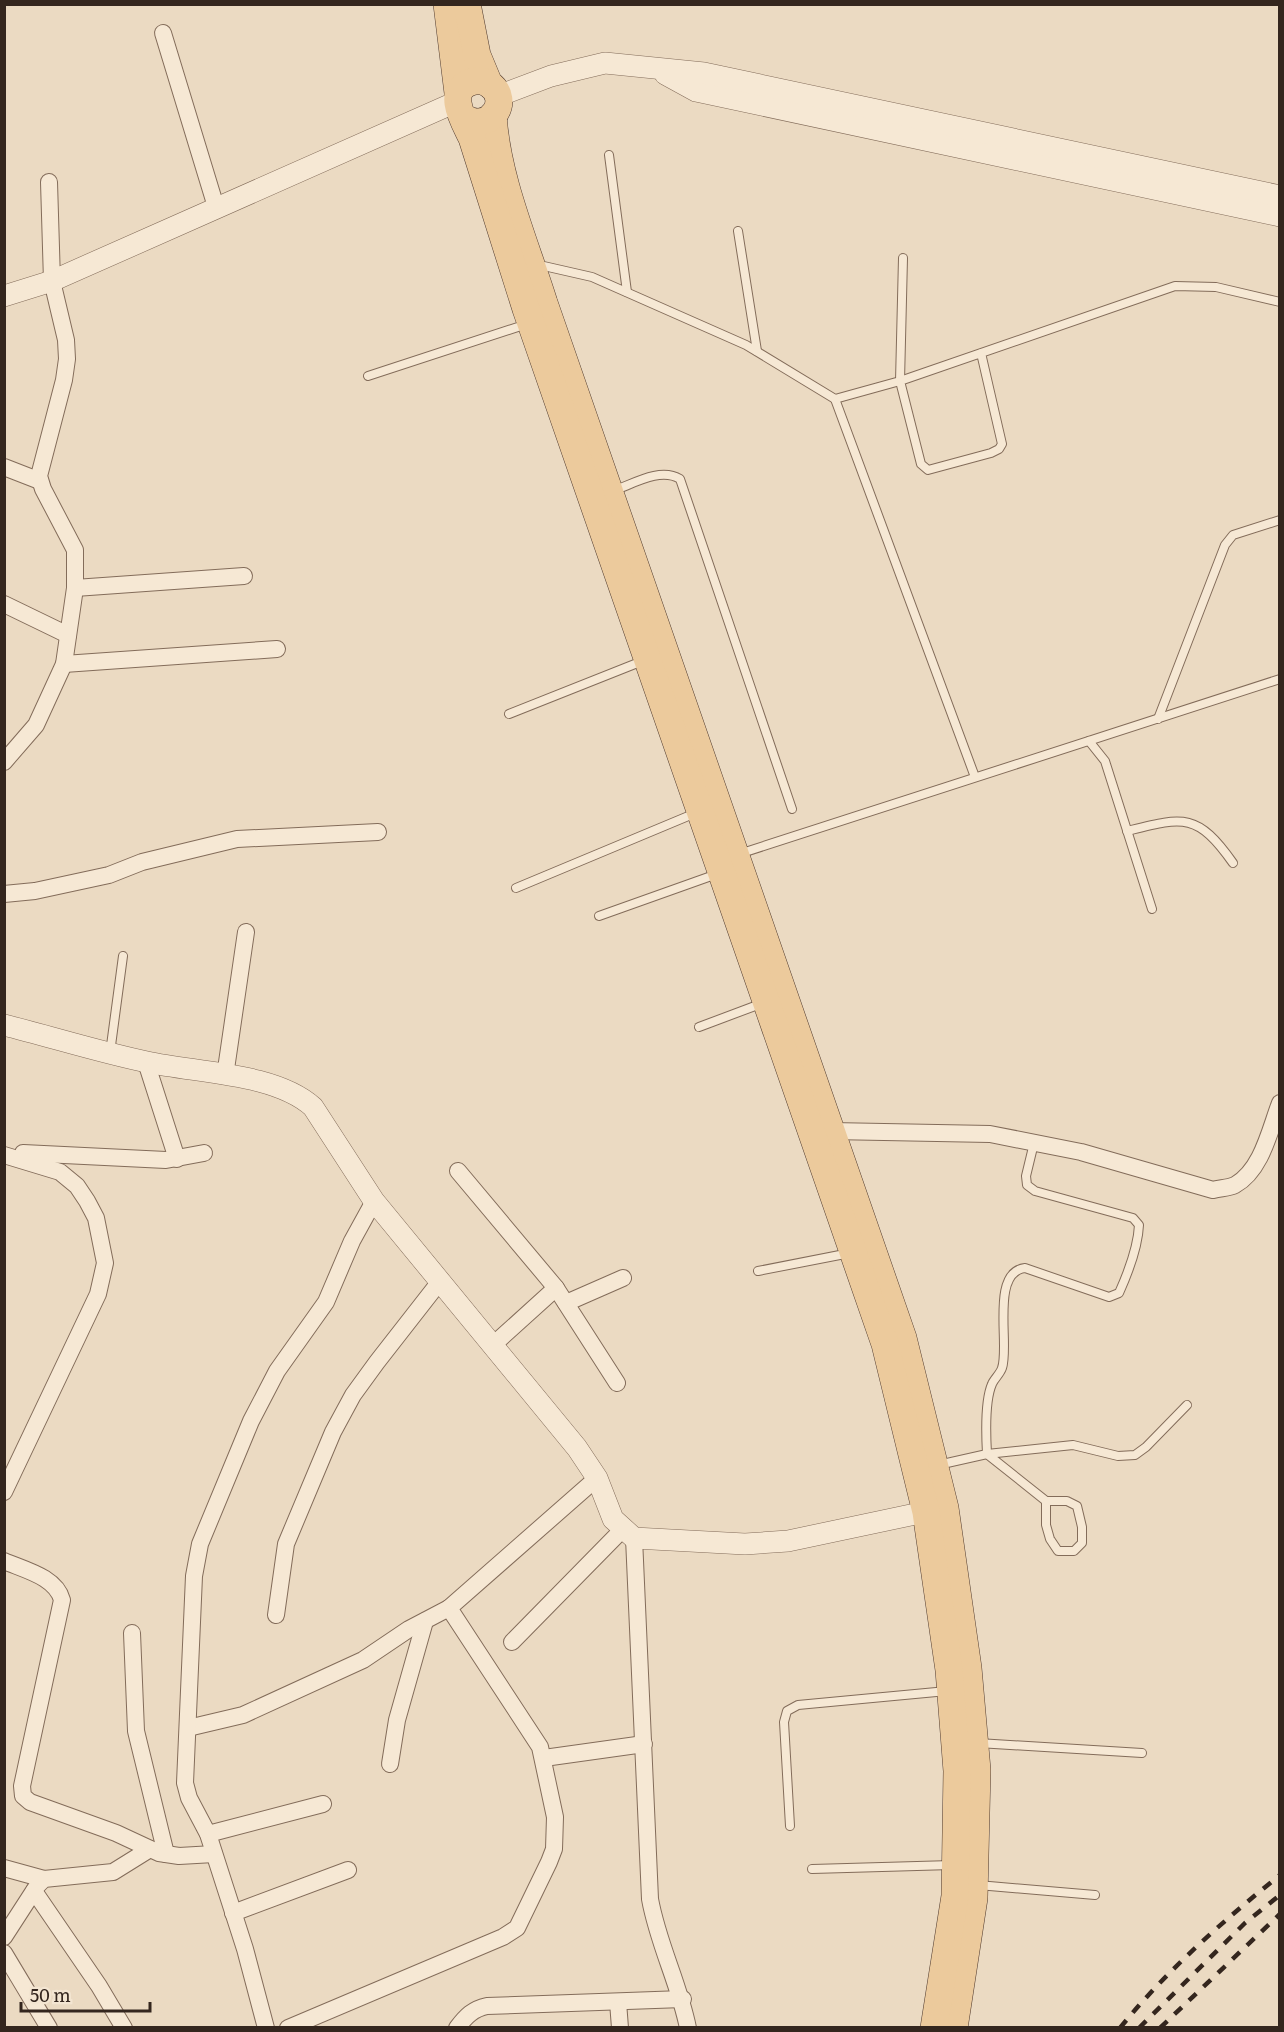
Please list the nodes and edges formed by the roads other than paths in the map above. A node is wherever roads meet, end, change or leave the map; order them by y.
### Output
1 (447, 4) edge
2 (467, 4) edge
3 (163, 33) dead end
4 (657, 70) junction
5 (493, 98) junction
6 (459, 104) junction
7 (609, 155) dead end
8 (49, 182) dead end
9 (1280, 196) edge
10 (209, 210) junction
11 (1280, 216) edge
12 (738, 231) dead end
13 (903, 258) dead end
14 (532, 264) junction
15 (52, 281) junction
16 (627, 292) junction
17 (4, 296) edge
18 (1280, 302) edge
19 (531, 323) junction
20 (757, 351) junction
21 (981, 353) junction
22 (368, 376) dead end
23 (900, 381) junction
24 (835, 399) junction
25 (4, 467) edge
26 (40, 481) junction
27 (610, 492) junction
28 (1280, 520) edge
29 (244, 576) dead end
30 (75, 588) junction
31 (4, 604) edge
32 (68, 635) junction
33 (277, 649) dead end
34 (647, 660) junction
35 (64, 664) junction
36 (1280, 679) edge
37 (509, 714) dead end
38 (1158, 719) junction
39 (1089, 741) junction
40 (4, 762) edge
41 (975, 777) junction
42 (792, 809) dead end
43 (700, 812) junction
44 (1127, 831) junction
45 (378, 832) dead end
46 (1233, 863) dead end
47 (728, 864) junction
48 (516, 888) dead end
49 (4, 894) edge
50 (1152, 909) dead end
51 (599, 916) dead end
52 (246, 932) dead end
53 (123, 956) dead end
54 (766, 1002) junction
55 (4, 1024) edge
56 (699, 1027) dead end
57 (110, 1053) junction
58 (146, 1062) junction
59 (225, 1076) junction
60 (1280, 1103) edge
61 (831, 1131) junction
62 (1034, 1143) junction
63 (4, 1153) edge
64 (204, 1153) dead end
65 (177, 1159) junction
66 (458, 1171) dead end
67 (374, 1202) junction
68 (853, 1252) junction
69 (758, 1271) dead end
70 (623, 1278) dead end
71 (441, 1281) junction
72 (556, 1288) junction
73 (566, 1303) junction
74 (493, 1345) junction
75 (617, 1383) dead end
76 (1187, 1405) dead end
77 (987, 1454) junction
78 (935, 1466) junction
79 (597, 1478) junction
80 (4, 1492) edge
81 (1047, 1501) junction
82 (936, 1510) junction
83 (628, 1534) junction
84 (4, 1561) edge
85 (449, 1608) junction
86 (276, 1614) dead end
87 (425, 1621) junction
88 (132, 1633) dead end
89 (512, 1642) dead end
90 (951, 1691) junction
91 (188, 1728) junction
92 (975, 1742) junction
93 (644, 1744) junction
94 (1142, 1754) dead end
95 (544, 1758) junction
96 (390, 1764) dead end
97 (323, 1804) dead end
98 (790, 1826) dead end
99 (208, 1834) junction
100 (158, 1852) junction
101 (214, 1854) junction
102 (955, 1865) junction
103 (4, 1868) edge
104 (812, 1869) dead end
105 (348, 1870) dead end
106 (39, 1885) junction
107 (974, 1885) junction
108 (1095, 1895) dead end
109 (233, 1913) junction
110 (4, 1937) edge
111 (7, 1964) edge
112 (683, 1999) junction
113 (618, 2002) junction
114 (49, 2028) edge
115 (124, 2028) edge
116 (266, 2028) edge
117 (288, 2028) edge
118 (457, 2028) edge
119 (620, 2028) edge
120 (688, 2028) edge
121 (934, 2028) edge
122 (954, 2028) edge

1 - 6 main road
2 - 5 main road
3 - 10 street
4 - 5 street
4 - 9 street
4 - 11 street
5 - 6 main road
5 - 6 main road
5 - 14 main road
6 - 10 street
6 - 19 main road
7 - 16 lane
8 - 15 street
10 - 15 street
12 - 20 lane
13 - 23 lane
14 - 16 lane
14 - 27 main road
15 - 17 street
15 - 26 street
16 - 20 lane
18 - 21 lane
19 - 22 lane
19 - 34 main road
20 - 24 lane
21 - 23 lane
21 - 23 lane
23 - 24 lane
24 - 41 lane
25 - 26 street
26 - 30 street
27 - 42 lane
27 - 47 main road
28 - 38 lane
29 - 30 street
30 - 32 street
31 - 32 street
32 - 35 street
33 - 35 street
34 - 37 lane
34 - 43 main road
35 - 40 street
36 - 38 lane
38 - 39 lane
39 - 41 lane
39 - 44 lane
41 - 47 lane
43 - 47 main road
43 - 48 lane
44 - 46 lane
44 - 50 lane
45 - 49 street
47 - 51 lane
47 - 54 main road
47 - 61 main road
52 - 59 street
53 - 57 lane
54 - 56 lane
54 - 68 main road
55 - 57 street
57 - 58 street
58 - 59 street
58 - 65 street
59 - 67 street
60 - 62 street
61 - 62 street
61 - 78 main road
62 - 77 lane
63 - 65 street
63 - 80 street
64 - 65 street
66 - 72 street
67 - 71 street
67 - 91 street
68 - 69 lane
68 - 82 main road
70 - 73 street
71 - 74 street
71 - 86 street
72 - 73 street
72 - 74 street
73 - 75 street
74 - 79 street
76 - 77 lane
77 - 78 lane
77 - 81 lane
78 - 82 main road
79 - 83 street
79 - 85 street
81 - 81 lane
82 - 83 street
82 - 90 main road
82 - 92 main road
83 - 89 street
83 - 93 street
84 - 100 street
85 - 87 street
85 - 95 street
87 - 91 street
87 - 96 street
88 - 100 street
90 - 98 lane
90 - 102 main road
91 - 99 street
92 - 94 lane
92 - 107 main road
93 - 95 street
93 - 112 street
95 - 117 street
97 - 99 street
99 - 101 street
100 - 101 street
100 - 106 street
101 - 109 street
102 - 104 lane
102 - 121 main road
103 - 106 street
105 - 109 street
106 - 110 street
106 - 115 street
107 - 108 lane
107 - 122 main road
109 - 116 street
111 - 114 street
112 - 113 street
112 - 120 street
113 - 118 street
113 - 119 street

